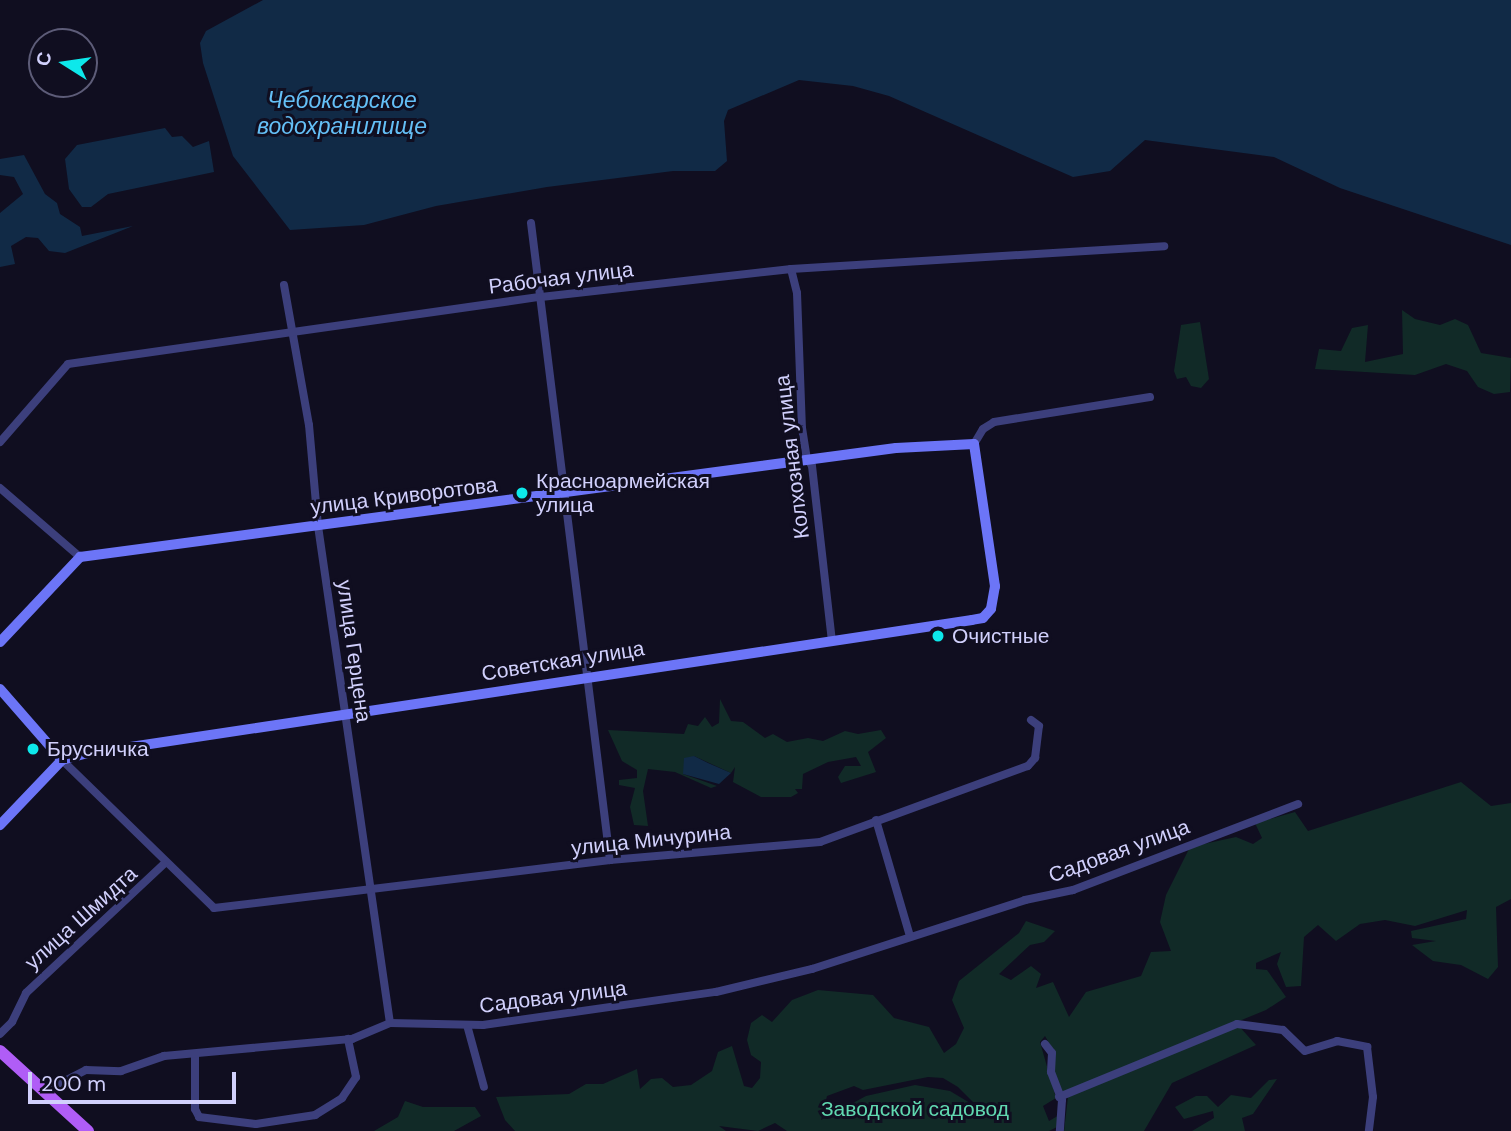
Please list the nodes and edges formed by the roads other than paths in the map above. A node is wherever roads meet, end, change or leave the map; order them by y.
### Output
1 (531, 223) dead end
2 (1164, 246) dead end
3 (791, 269) junction
4 (284, 285) dead end
5 (541, 297) junction
6 (294, 330) junction
7 (1150, 397) dead end
8 (0, 442) edge
9 (974, 444) junction
10 (807, 458) junction
11 (0, 488) edge
12 (567, 494) junction
13 (318, 526) junction
14 (80, 557) junction
15 (832, 641) junction
16 (0, 642) edge
17 (587, 677) junction
18 (0, 689) edge
19 (346, 714) junction
20 (1031, 720) dead end
21 (62, 760) junction
22 (1298, 804) dead end
23 (876, 820) junction
24 (0, 825) edge
25 (610, 860) junction
26 (164, 863) junction
27 (368, 891) junction
28 (910, 936) junction
29 (390, 1023) junction
30 (467, 1025) junction
31 (0, 1034) edge
32 (348, 1039) junction
33 (1045, 1044) dead end
34 (0, 1051) edge
35 (195, 1056) junction
36 (484, 1087) dead end
37 (45, 1091) junction
38 (1059, 1097) junction
39 (88, 1131) edge
40 (1060, 1131) edge
41 (1370, 1131) edge

1 - 5 street
2 - 3 street, Рабочая улица
3 - 5 street, Рабочая улица
3 - 10 street, Колхозная улица
4 - 6 street, улица Герцена
5 - 6 street, Рабочая улица
5 - 12 street
6 - 8 street, Рабочая улица
6 - 13 street, улица Герцена
7 - 9 street
9 - 10 street, улица Криворотова
9 - 15 street, Советская улица
10 - 12 street, улица Криворотова
10 - 15 street, Колхозная улица
11 - 14 street
12 - 13 street, улица Криворотова
12 - 17 street
13 - 14 street, улица Криворотова
13 - 19 street, улица Герцена
14 - 16 street
15 - 17 street, Советская улица
17 - 19 street, Советская улица
17 - 25 street
18 - 21 street
19 - 21 street, Советская улица
19 - 27 street, улица Герцена
20 - 23 street, улица Мичурина
21 - 24 street
21 - 26 street
22 - 28 street, Садовая улица
23 - 25 street, улица Мичурина
23 - 28 street
25 - 27 street, улица Мичурина
26 - 27 street, улица Мичурина
26 - 31 street, улица Шмидта
27 - 29 street, улица Герцена
28 - 30 street, Садовая улица
29 - 30 street, Садовая улица
29 - 32 street, Садовая улица
30 - 36 street
32 - 35 street, Садовая улица
32 - 35 street
33 - 38 street
34 - 37 main road
35 - 37 street, Садовая улица
37 - 39 main road
38 - 40 street
38 - 41 street

